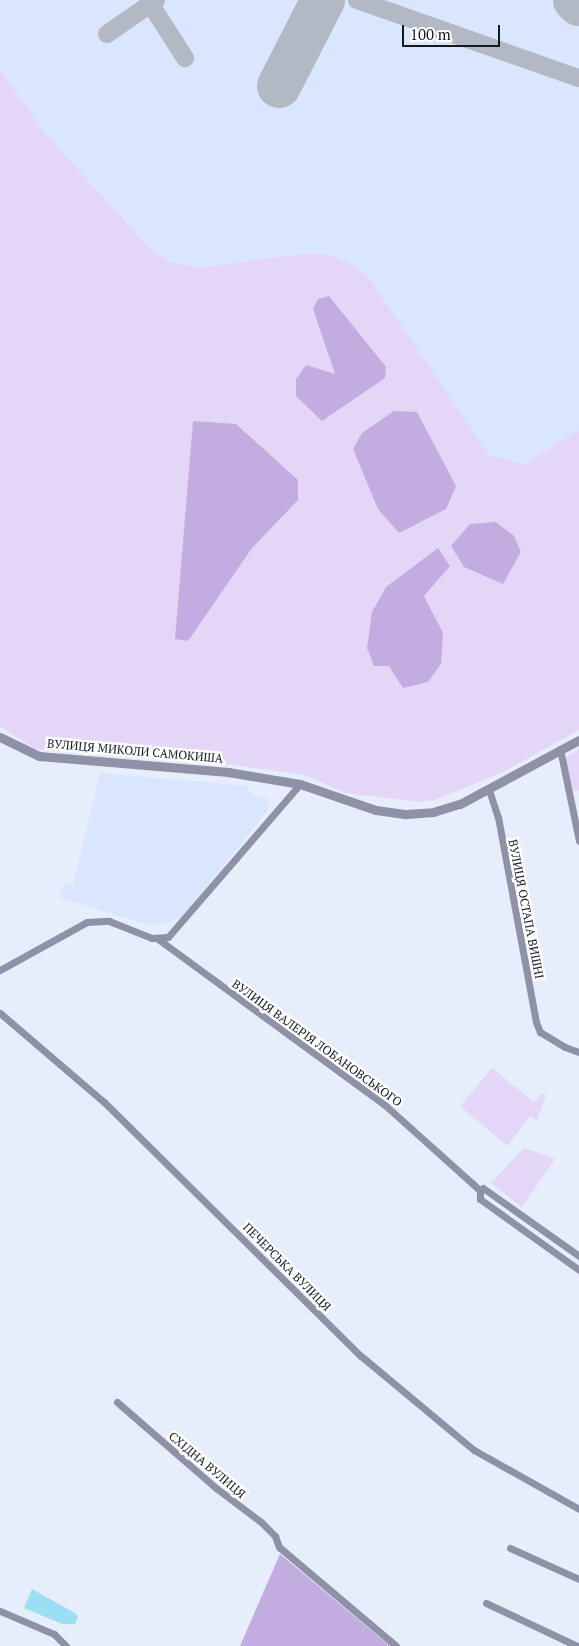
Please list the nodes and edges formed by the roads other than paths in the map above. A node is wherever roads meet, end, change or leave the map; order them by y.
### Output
1 (0, 736) edge
2 (579, 740) edge
3 (560, 749) junction
4 (300, 784) junction
5 (489, 790) junction
6 (579, 792) edge
7 (570, 794) junction
8 (579, 841) edge
9 (158, 939) junction
10 (0, 970) edge
11 (0, 1013) edge
12 (579, 1052) edge
13 (480, 1191) junction
14 (579, 1256) edge
15 (579, 1270) edge
16 (117, 1402) dead end
17 (579, 1509) edge
18 (510, 1548) dead end
19 (579, 1579) edge
20 (486, 1603) dead end
21 (0, 1611) edge
22 (66, 1646) edge
23 (396, 1646) edge
24 (577, 1646) edge

1 - 4 street, ВУЛИЦЯ МИКОЛИ САМОКИША
2 - 3 street, ВУЛИЦЯ МИКОЛИ САМОКИША
3 - 5 street, ВУЛИЦЯ МИКОЛИ САМОКИША
3 - 7 street
4 - 5 street, ВУЛИЦЯ МИКОЛИ САМОКИША
4 - 9 street
5 - 12 street, ВУЛИЦЯ ОСТАПА ВИШНІ
6 - 7 street
7 - 8 street
9 - 10 street, ВУЛИЦЯ ВАЛЕРІЯ ЛОБАНОВСЬКОГО
9 - 13 street, ВУЛИЦЯ ВАЛЕРІЯ ЛОБАНОВСЬКОГО
11 - 17 street, ПЕЧЕРСЬКА ВУЛИЦЯ
13 - 14 street, ВУЛИЦЯ ВАЛЕРІЯ ЛОБАНОВСЬКОГО
13 - 15 street, ВУЛИЦЯ ВАЛЕРІЯ ЛОБАНОВСЬКОГО
16 - 23 street, СХІДНА ВУЛИЦЯ
18 - 19 street
20 - 24 street
21 - 22 street

